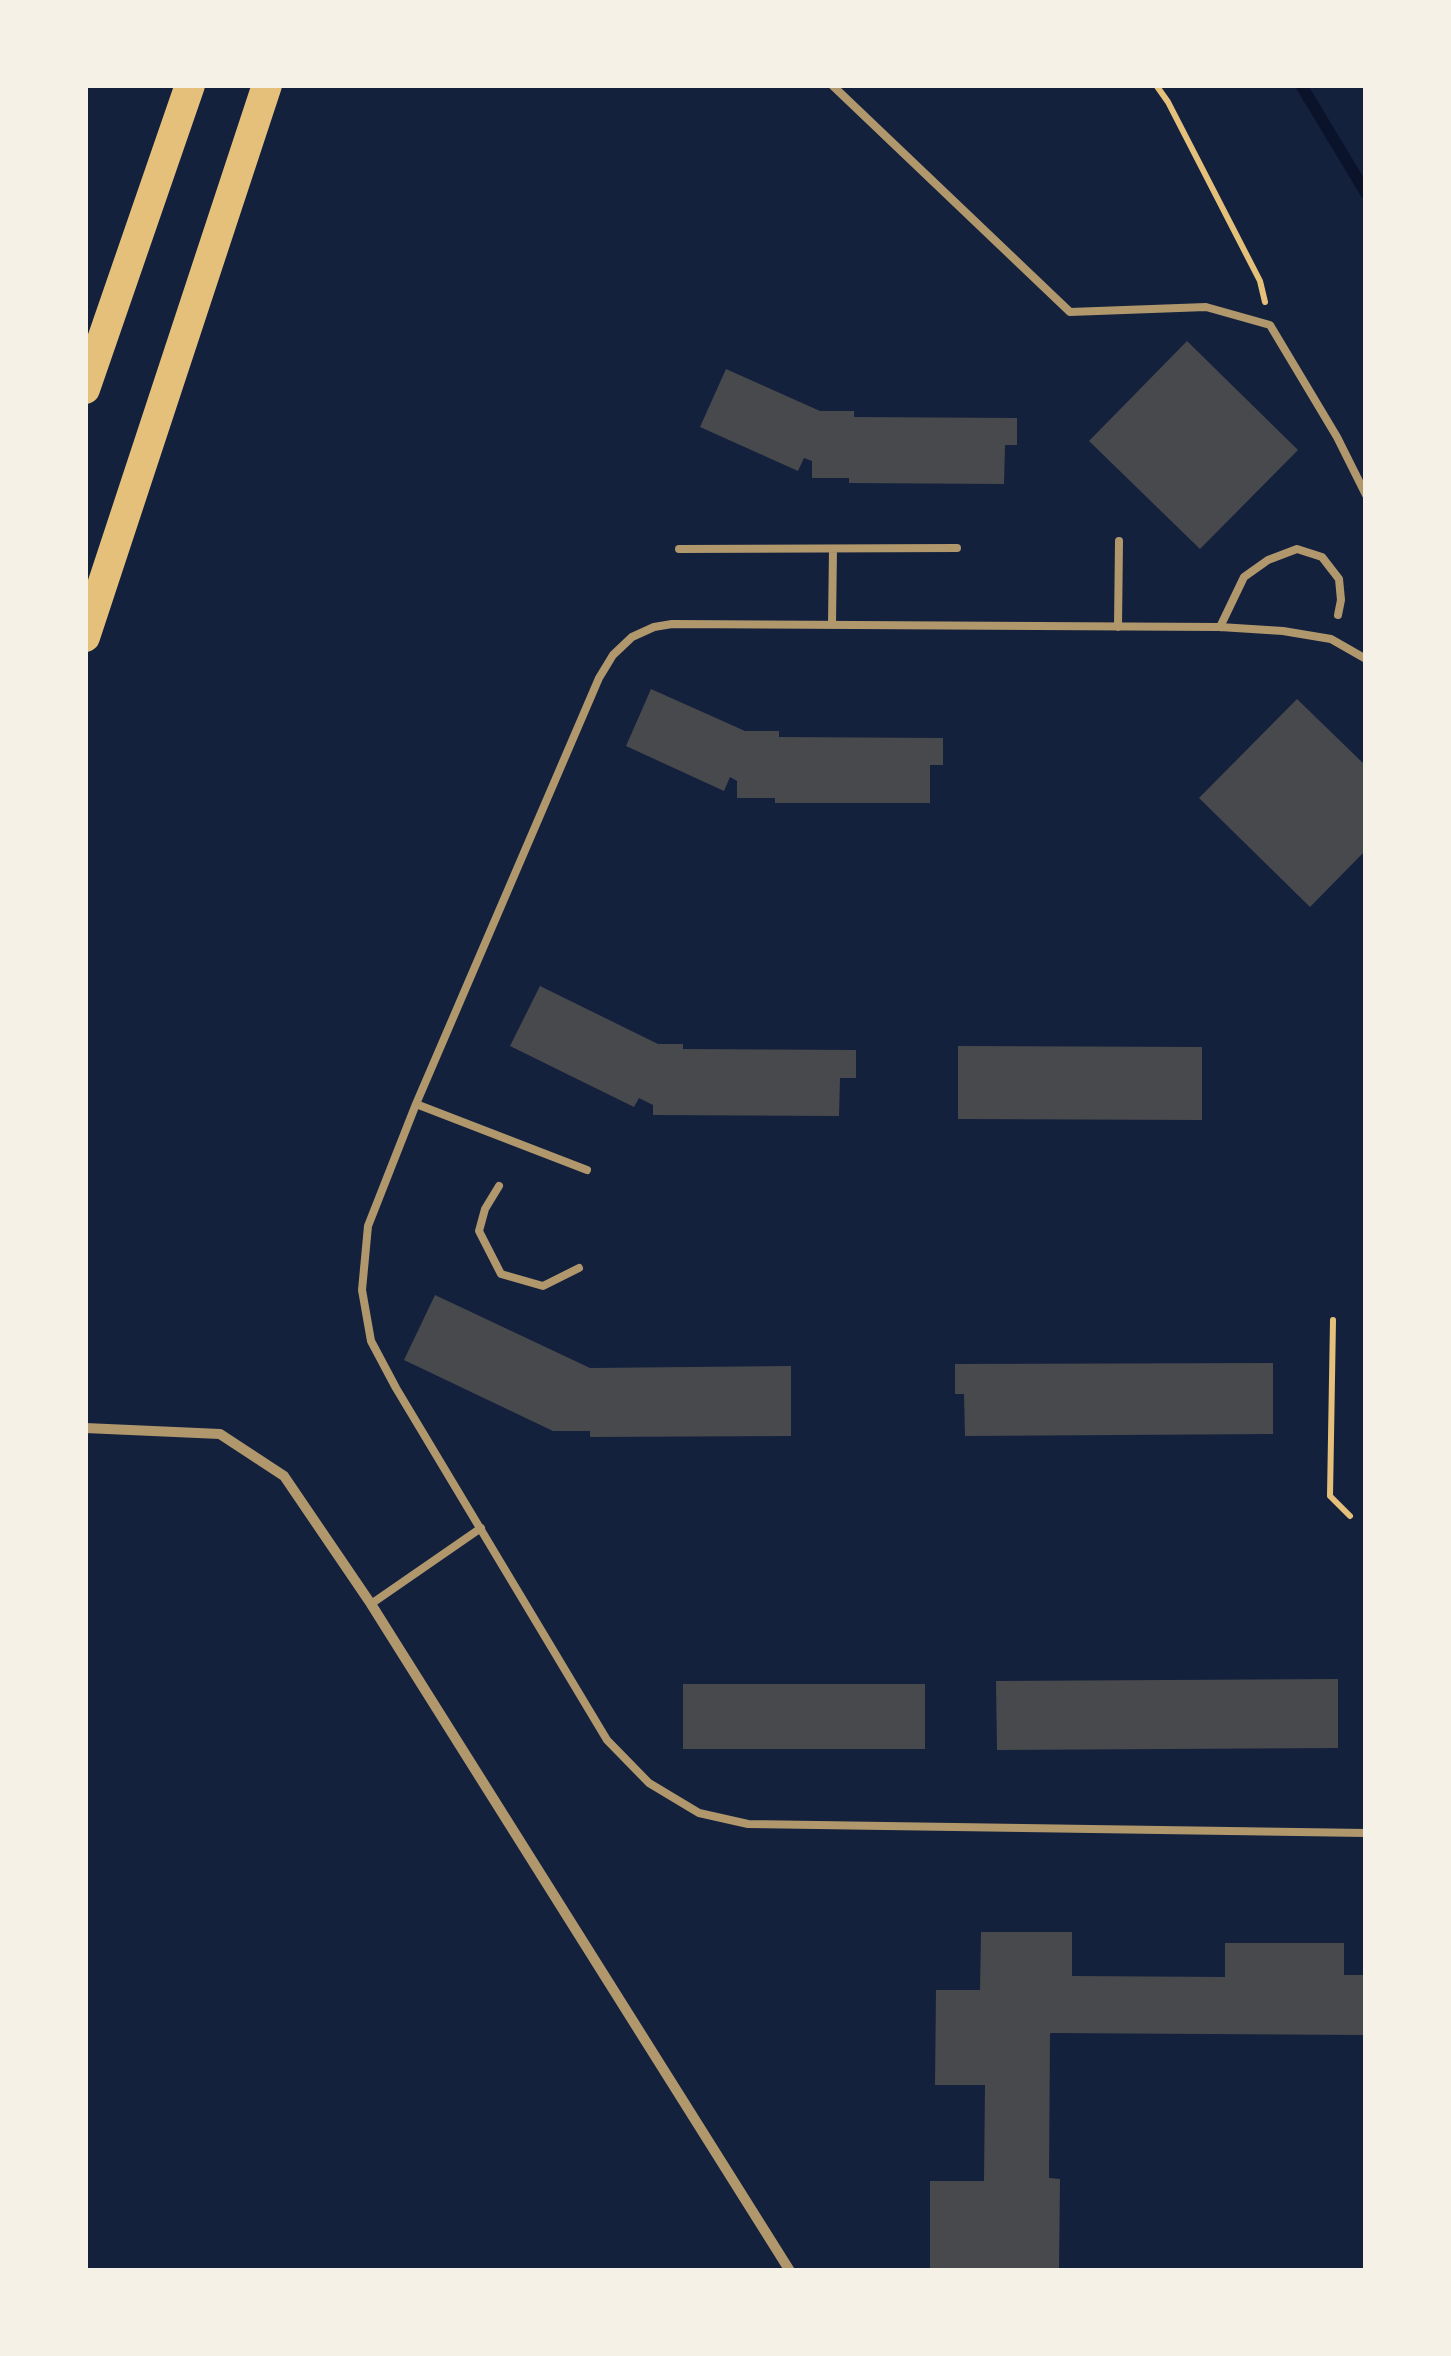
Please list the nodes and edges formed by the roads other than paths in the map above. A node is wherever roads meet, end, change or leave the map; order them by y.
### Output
1 (190, 85) edge
2 (266, 85) edge
3 (832, 85) edge
4 (85, 390) edge
5 (1366, 495) edge
6 (1119, 542) dead end
7 (957, 548) dead end
8 (833, 549) junction
9 (679, 550) dead end
10 (1338, 615) dead end
11 (832, 624) junction
12 (1118, 627) junction
13 (1220, 627) junction
14 (85, 636) edge
15 (1366, 659) edge
16 (416, 1104) junction
17 (587, 1170) dead end
18 (499, 1186) dead end
19 (579, 1268) dead end
20 (85, 1428) edge
21 (481, 1528) junction
22 (371, 1604) junction
23 (1366, 1832) edge
24 (790, 2271) edge

1 - 4 highway
2 - 14 highway
3 - 5 lane
6 - 12 lane
7 - 8 lane
8 - 9 lane
8 - 11 lane
10 - 13 lane
11 - 12 lane
11 - 16 lane
12 - 13 lane
13 - 15 lane
16 - 17 lane
16 - 21 lane
18 - 19 lane
20 - 22 street
21 - 22 lane
21 - 23 lane
22 - 24 street

